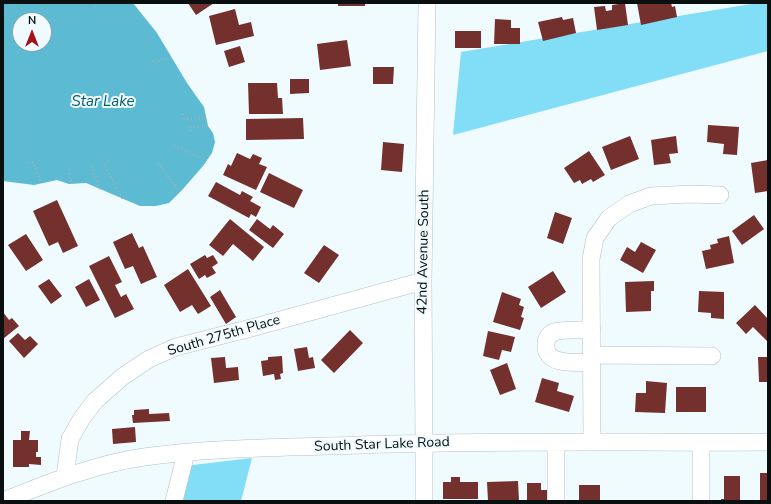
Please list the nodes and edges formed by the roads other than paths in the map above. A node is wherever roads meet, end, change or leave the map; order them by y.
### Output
1 (428, 3) edge
2 (720, 195) dead end
3 (423, 281) junction
4 (592, 330) junction
5 (712, 356) dead end
6 (592, 358) junction
7 (592, 441) junction
8 (556, 442) junction
9 (701, 442) junction
10 (768, 442) edge
11 (424, 443) junction
12 (186, 453) junction
13 (65, 477) junction
14 (3, 501) edge
15 (174, 501) edge
16 (424, 501) edge
17 (556, 501) edge
18 (701, 501) edge

1 - 3 street, 42nd Avenue South
2 - 4 street
3 - 11 street, 42nd Avenue South
3 - 13 street, South 275th Place
4 - 6 street
4 - 6 street
5 - 6 street
6 - 7 street
7 - 8 street, South Star Lake Road
7 - 9 street, South Star Lake Road
8 - 11 street, South Star Lake Road
8 - 17 street
9 - 10 street, South Star Lake Road
9 - 18 street
11 - 12 street, South Star Lake Road
11 - 16 street, 42nd Avenue South
12 - 13 street, South Star Lake Road
12 - 15 street
13 - 14 street, South Star Lake Road

